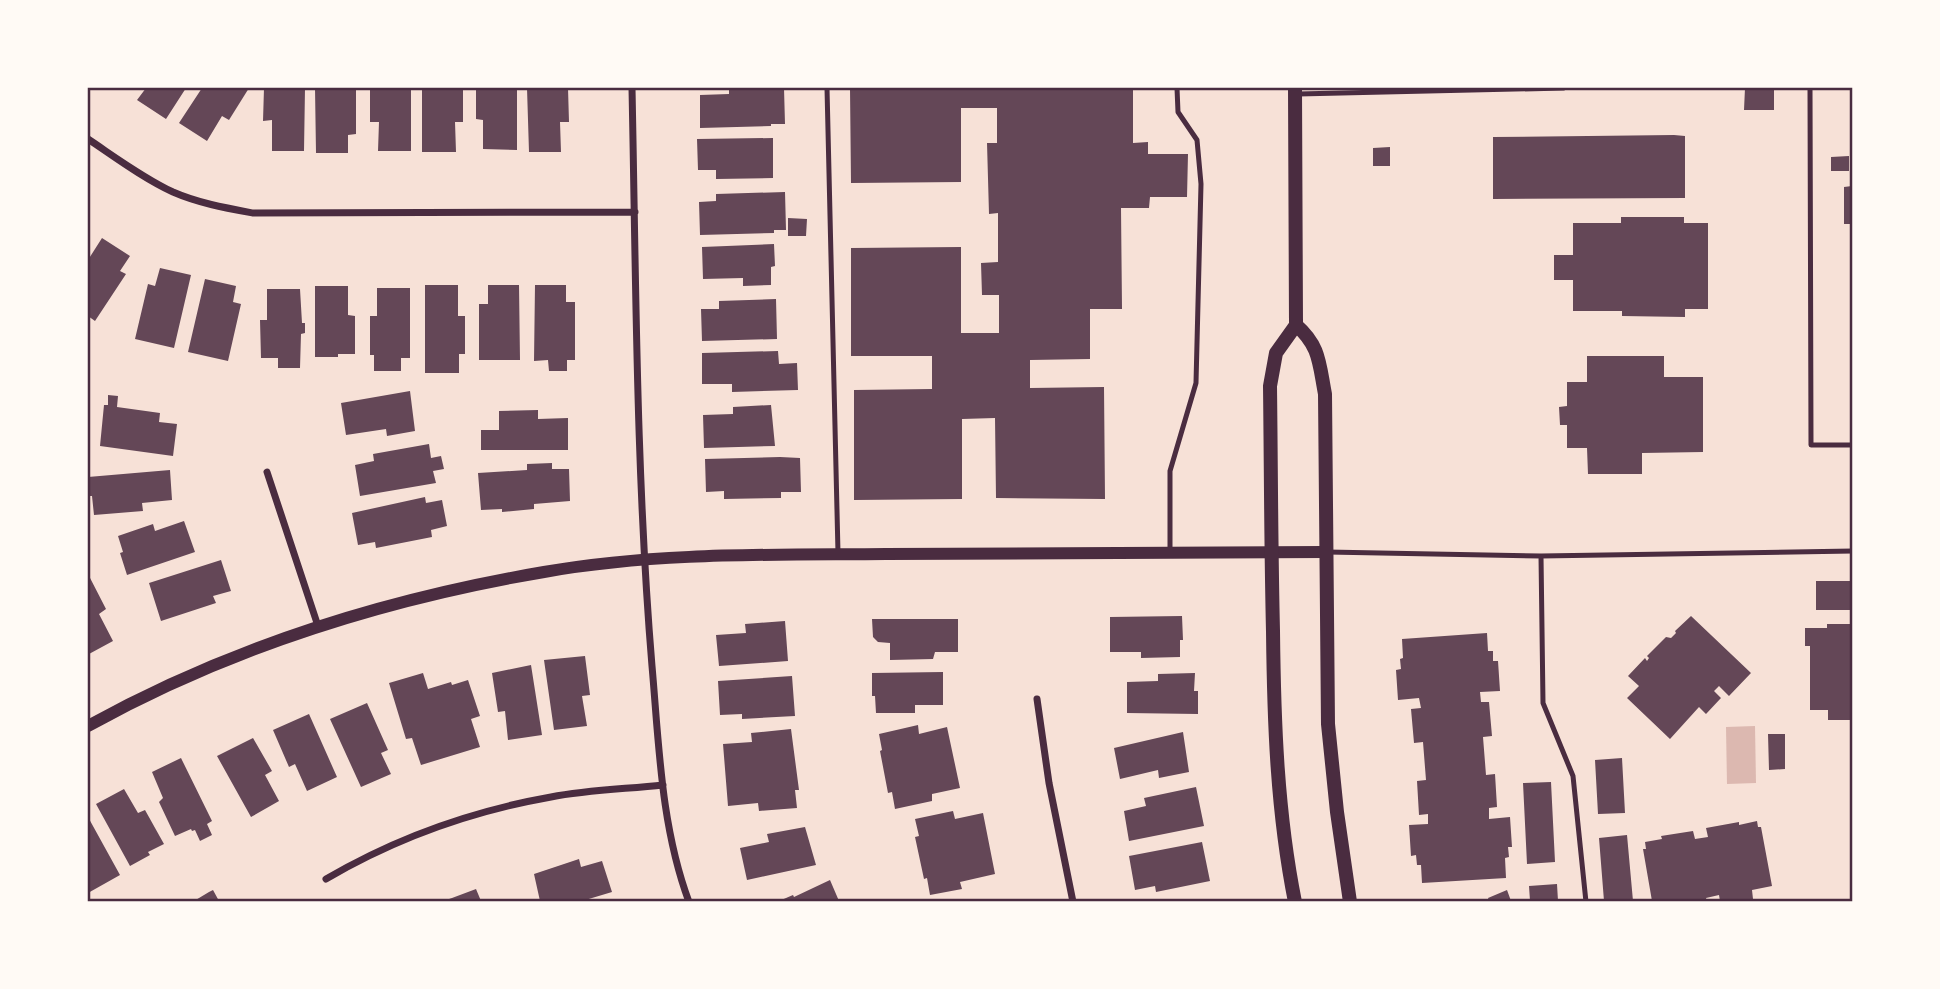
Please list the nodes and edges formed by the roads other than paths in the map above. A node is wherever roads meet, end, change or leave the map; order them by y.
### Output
1 (632, 88) edge
2 (827, 88) edge
3 (1177, 88) edge
4 (1564, 88) edge
5 (1810, 88) edge
6 (1295, 91) edge
7 (88, 139) edge
8 (635, 212) junction
9 (1296, 325) junction
10 (1853, 445) edge
11 (267, 472) dead end
12 (1853, 551) edge
13 (1170, 552) junction
14 (1271, 552) junction
15 (1325, 552) junction
16 (838, 554) junction
17 (1541, 556) junction
18 (643, 560) junction
19 (318, 626) junction
20 (1037, 699) dead end
21 (88, 726) edge
22 (663, 785) junction
23 (326, 878) dead end
24 (689, 901) edge
25 (1073, 901) edge
26 (1295, 901) edge
27 (1350, 901) edge
28 (1586, 901) edge

1 - 8 street
2 - 16 lane
3 - 13 lane
4 - 6 lane
5 - 10 lane
6 - 9 main road
7 - 8 street
8 - 18 street
9 - 14 main road
9 - 15 main road
11 - 19 street
12 - 17 lane
13 - 14 street
13 - 16 street
14 - 15 street
14 - 26 main road
15 - 17 lane
15 - 27 main road
16 - 18 street
17 - 28 lane
18 - 19 street
18 - 22 street
19 - 21 street
20 - 25 street
22 - 23 street
22 - 24 street

